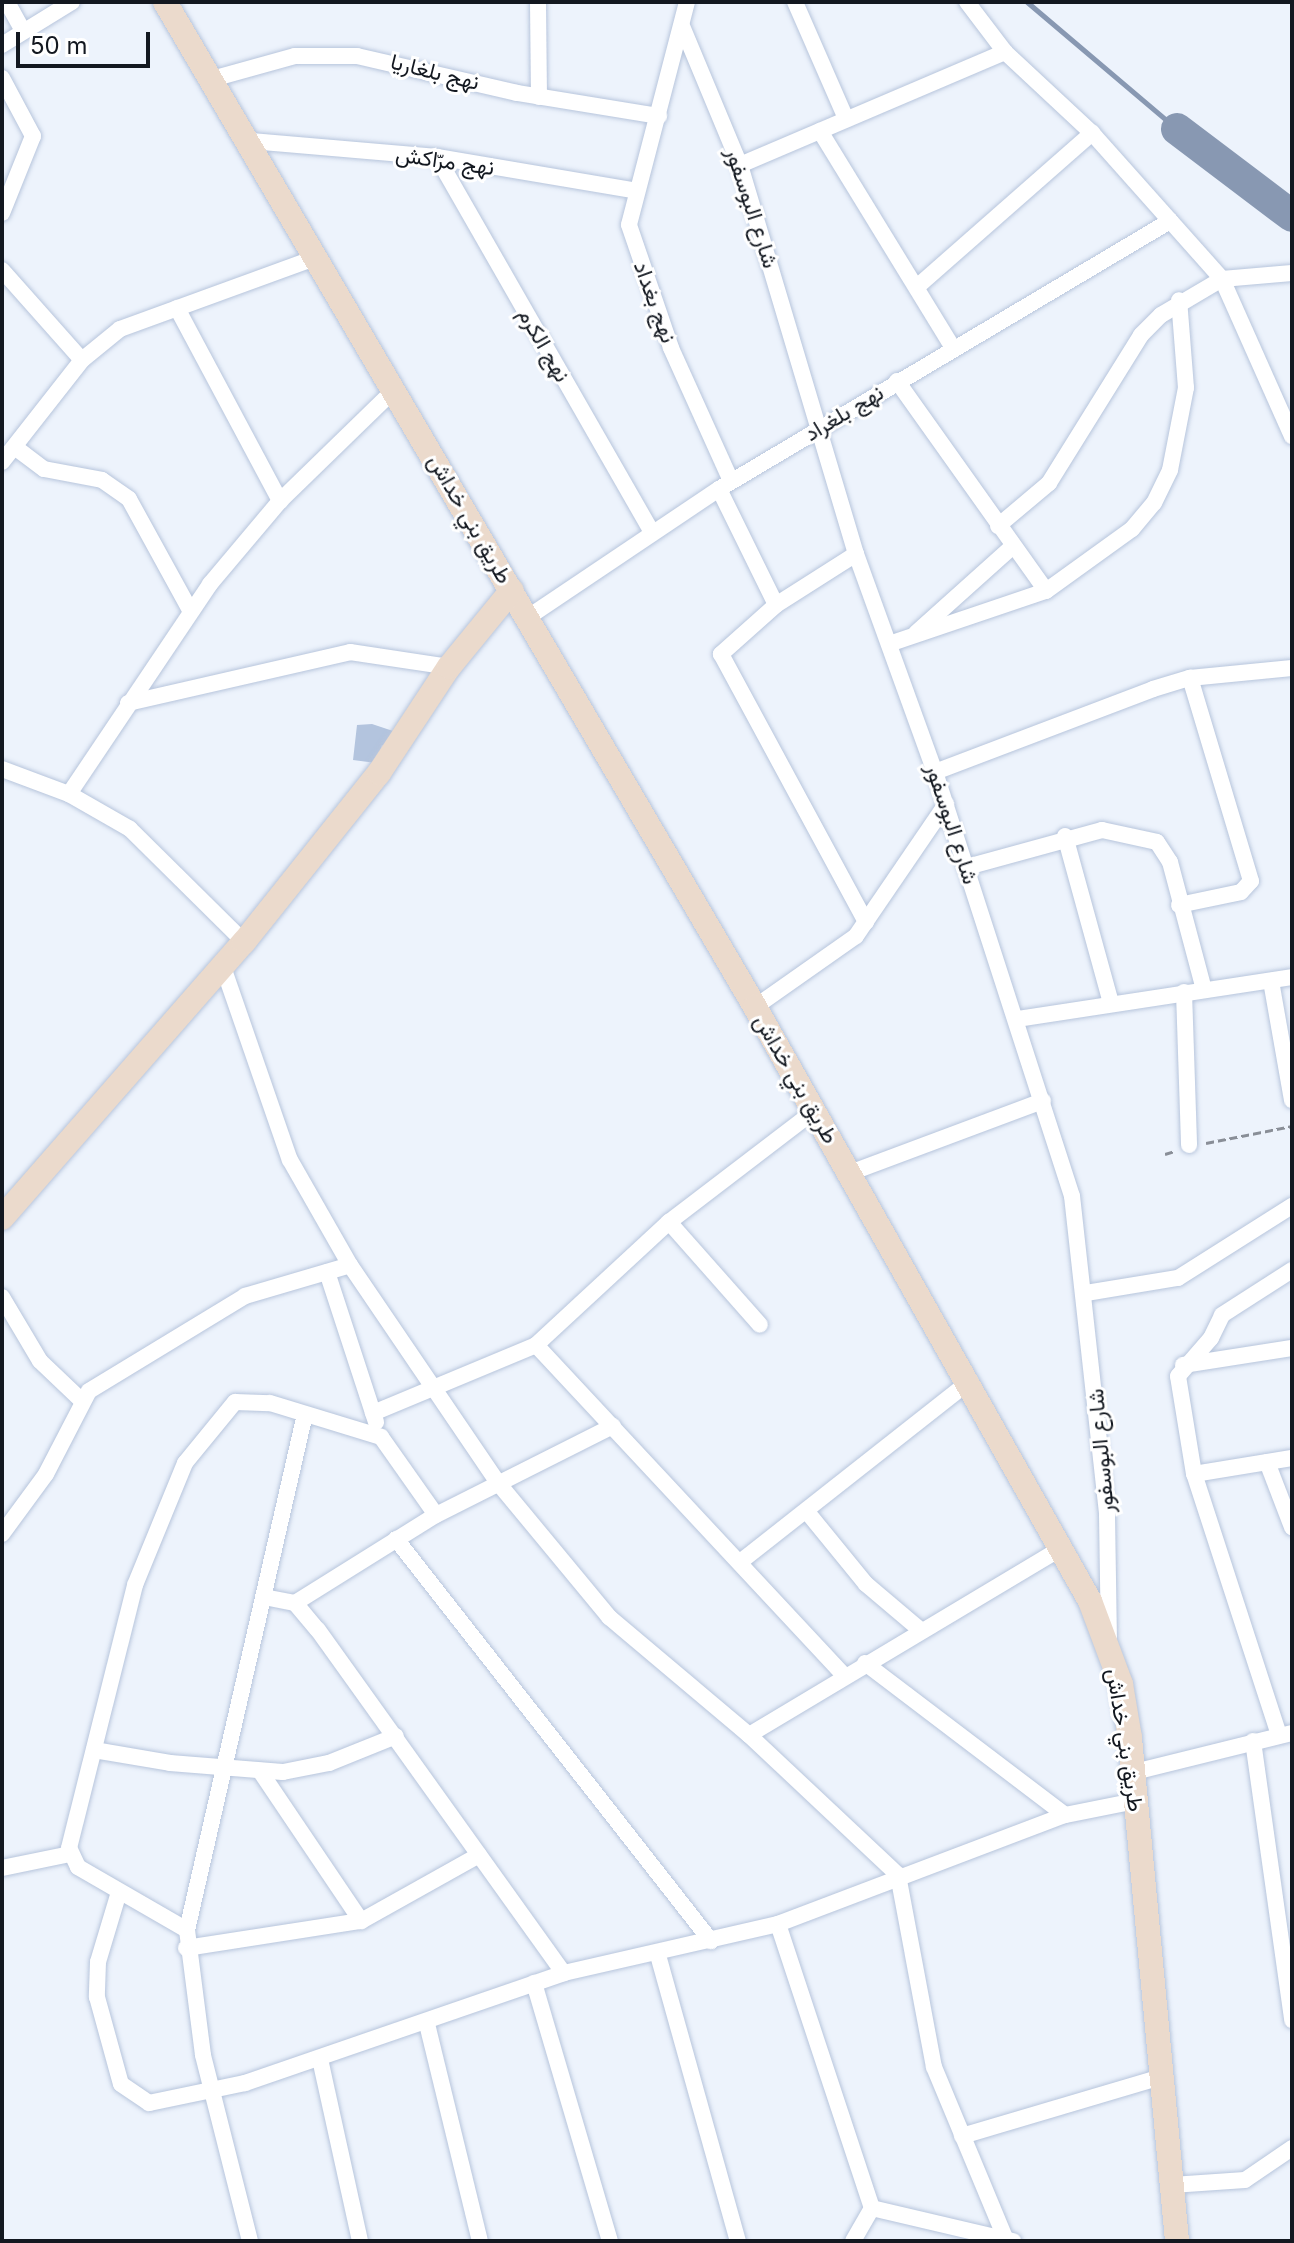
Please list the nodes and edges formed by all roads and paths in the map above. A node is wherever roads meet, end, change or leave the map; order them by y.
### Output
1 (7, 2) edge
2 (72, 2) edge
3 (165, 2) edge
4 (538, 2) edge
5 (687, 2) edge
6 (795, 2) edge
7 (967, 2) edge
8 (682, 26) junction
9 (23, 31) junction
10 (2, 45) edge
11 (1005, 52) junction
12 (2, 78) edge
13 (212, 79) junction
14 (539, 97) junction
15 (659, 116) junction
16 (846, 119) junction
17 (820, 131) junction
18 (1092, 133) junction
19 (251, 141) junction
20 (437, 157) junction
21 (740, 165) junction
22 (637, 191) junction
23 (2, 213) edge
24 (1170, 221) junction
25 (318, 257) junction
26 (2, 270) edge
27 (1292, 273) edge
28 (1222, 279) junction
29 (918, 286) junction
30 (1179, 300) junction
31 (177, 308) junction
32 (952, 346) junction
33 (82, 360) junction
34 (897, 381) junction
35 (394, 390) junction
36 (821, 427) junction
37 (1292, 436) edge
38 (16, 448) junction
39 (2, 462) edge
40 (725, 485) junction
41 (280, 501) junction
42 (998, 526) junction
43 (652, 532) junction
44 (1013, 546) junction
45 (856, 554) junction
46 (512, 590) junction
47 (1046, 591) junction
48 (776, 605) junction
49 (190, 610) junction
50 (527, 618) junction
51 (911, 638) junction
52 (889, 644) junction
53 (1292, 666) edge
54 (449, 667) junction
55 (1190, 678) junction
56 (128, 703) junction
57 (2, 769) edge
58 (935, 772) junction
59 (69, 794) junction
60 (946, 804) junction
61 (1065, 836) junction
62 (967, 867) junction
63 (1179, 905) junction
64 (866, 922) junction
65 (244, 942) junction
66 (223, 967) junction
67 (1292, 977) edge
68 (1271, 981) junction
69 (1204, 990) junction
70 (1184, 992) junction
71 (1111, 1003) junction
72 (755, 1007) junction
73 (1018, 1019) junction
74 (1292, 1100) edge
75 (1043, 1101) junction
76 (814, 1111) junction
77 (1292, 1126) edge
78 (1189, 1145) junction
79 (1165, 1154) dead end
80 (850, 1173) junction
81 (1292, 1206) edge
82 (2, 1218) edge
83 (669, 1222) junction
84 (350, 1265) junction
85 (1292, 1270) edge
86 (327, 1272) junction
87 (1086, 1293) junction
88 (2, 1297) edge
89 (760, 1325) dead end
90 (536, 1345) junction
91 (1292, 1348) edge
92 (1182, 1365) junction
93 (970, 1381) junction
94 (436, 1388) junction
95 (81, 1400) junction
96 (373, 1413) junction
97 (305, 1414) junction
98 (613, 1426) junction
99 (381, 1437) junction
100 (1292, 1458) edge
101 (1267, 1462) junction
102 (1194, 1474) junction
103 (499, 1484) junction
104 (808, 1513) junction
105 (436, 1515) junction
106 (1292, 1527) edge
107 (2, 1534) edge
108 (396, 1539) junction
109 (1063, 1547) junction
110 (740, 1562) junction
111 (264, 1597) junction
112 (295, 1603) junction
113 (918, 1628) junction
114 (1109, 1646) junction
115 (865, 1663) junction
116 (844, 1675) junction
117 (1285, 1734) edge
118 (749, 1735) junction
119 (396, 1736) junction
120 (1253, 1741) junction
121 (94, 1750) junction
122 (220, 1767) junction
123 (260, 1771) junction
124 (1134, 1772) junction
125 (1136, 1801) junction
126 (1065, 1815) junction
127 (70, 1854) junction
128 (479, 1855) junction
129 (2, 1868) edge
130 (898, 1875) junction
131 (119, 1892) junction
132 (361, 1921) junction
133 (778, 1924) junction
134 (187, 1930) junction
135 (711, 1941) junction
136 (186, 1948) junction
137 (658, 1955) junction
138 (1286, 1955) edge
139 (564, 1973) junction
140 (534, 1983) junction
141 (1292, 2020) edge
142 (427, 2024) junction
143 (320, 2059) junction
144 (1161, 2077) junction
145 (212, 2092) junction
146 (962, 2136) junction
147 (1292, 2148) edge
148 (1172, 2185) junction
149 (872, 2208) junction
150 (1006, 2240) edge
151 (250, 2241) edge
152 (360, 2241) edge
153 (480, 2241) edge
154 (610, 2241) edge
155 (738, 2241) edge
156 (853, 2241) edge
157 (1013, 2241) edge
158 (1177, 2241) edge

1 - 9 street
2 - 9 street
3 - 13 main road, طريق بني خداش
4 - 14 street
5 - 8 street, نهج بغداد
6 - 16 street
7 - 11 street
8 - 15 street, نهج بغداد
8 - 21 street, شارع البوسفور
9 - 10 street
11 - 16 street
11 - 18 street
12 - 23 street
13 - 14 street, نهج بلغاريا
13 - 19 main road, طريق بني خداش
14 - 15 street, نهج بلغاريا
15 - 22 street, نهج بغداد
16 - 17 street
17 - 21 street
17 - 29 street
18 - 24 street
18 - 29 street
19 - 20 street, نهج مرّاكش
19 - 25 main road, طريق بني خداش
20 - 22 street, نهج مرّاكش
20 - 43 street, نهج الكرم
21 - 36 street, شارع البوسفور
22 - 40 street, نهج بغداد
24 - 28 street
24 - 32 street, نهج بلغراد
25 - 31 street
25 - 35 main road, طريق بني خداش
26 - 33 street
27 - 28 street
28 - 30 street
28 - 37 street
29 - 32 street
30 - 42 street
30 - 47 street
31 - 33 street
31 - 41 street
32 - 34 street, نهج بلغراد
33 - 38 street
34 - 36 street, نهج بلغراد
34 - 42 street
35 - 41 street
35 - 46 main road, طريق بني خداش
36 - 40 street, نهج بلغراد
36 - 45 street, شارع البوسفور
38 - 39 street
38 - 49 street
40 - 43 street, نهج بلغراد
40 - 48 street, نهج بغداد
41 - 49 street
42 - 44 street
43 - 50 street, نهج بلغراد
44 - 47 street
44 - 51 street
45 - 48 street
45 - 52 street, شارع البوسفور
46 - 50 main road, طريق بني خداش
46 - 54 main road
47 - 51 street
48 - 64 street
49 - 56 street
50 - 72 main road, طريق بني خداش
51 - 52 street
52 - 58 street, شارع البوسفور
53 - 55 street
54 - 56 street
54 - 65 main road
55 - 58 street
55 - 63 street
56 - 59 street
57 - 59 street
58 - 60 street, شارع البوسفور
59 - 65 street
60 - 62 street, شارع البوسفور
60 - 64 street
61 - 62 street
61 - 63 street
61 - 71 street
62 - 73 street, شارع البوسفور
63 - 69 street
64 - 72 street
65 - 66 main road
66 - 82 main road
66 - 84 street
67 - 68 street
68 - 69 street
68 - 74 street
69 - 70 street
70 - 71 street
70 - 78 street
71 - 73 street
72 - 76 main road, طريق بني خداش
73 - 75 street, شارع البوسفور
75 - 80 street
75 - 87 street, شارع البوسفور
76 - 80 main road, طريق بني خداش
76 - 83 street
77 - 78 path
78 - 79 path
80 - 93 main road, طريق بني خداش
81 - 87 street
83 - 89 street
83 - 90 street
84 - 86 street
84 - 94 street
85 - 92 street
86 - 95 street
86 - 96 street
87 - 114 street, شارع البوسفور
88 - 95 street
90 - 94 street
90 - 98 street
91 - 92 street
92 - 102 street
93 - 104 street
93 - 109 main road, طريق بني خداش
94 - 96 street
94 - 103 street
95 - 107 street
96 - 99 street
97 - 99 street
97 - 111 street
97 - 121 street
98 - 103 street
98 - 110 street
99 - 105 street
100 - 101 street
101 - 102 street
101 - 106 street
102 - 117 street
103 - 105 street
103 - 118 street
104 - 110 street
104 - 113 street
105 - 108 street
108 - 112 street
108 - 135 street
109 - 113 street
109 - 114 main road, طريق بني خداش
110 - 116 street
111 - 112 street
111 - 122 street
112 - 119 street
113 - 115 street
114 - 124 main road, طريق بني خداش
115 - 116 street
115 - 126 street
116 - 118 street
117 - 120 street
118 - 130 street
119 - 123 street
119 - 128 street
120 - 124 street
120 - 138 street
121 - 122 street
121 - 127 street
122 - 123 street
122 - 134 street
123 - 132 street
124 - 125 main road, طريق بني خداش
125 - 126 street
125 - 144 main road, طريق بني خداش
126 - 130 street
127 - 129 street
127 - 131 street
128 - 132 street
128 - 139 street
130 - 133 street
130 - 146 street
131 - 134 street
131 - 145 street
132 - 136 street
133 - 135 street
133 - 149 street
134 - 136 street
135 - 137 street
136 - 145 street
137 - 139 street
137 - 155 street
138 - 141 street
139 - 140 street
140 - 142 street
140 - 154 street
142 - 143 street
142 - 153 street
143 - 145 street
143 - 152 street
144 - 146 street
144 - 148 main road, طريق بني خداش
145 - 151 street
146 - 150 street
147 - 148 street
148 - 158 main road, طريق بني خداش
149 - 150 street
149 - 156 street
150 - 157 street

